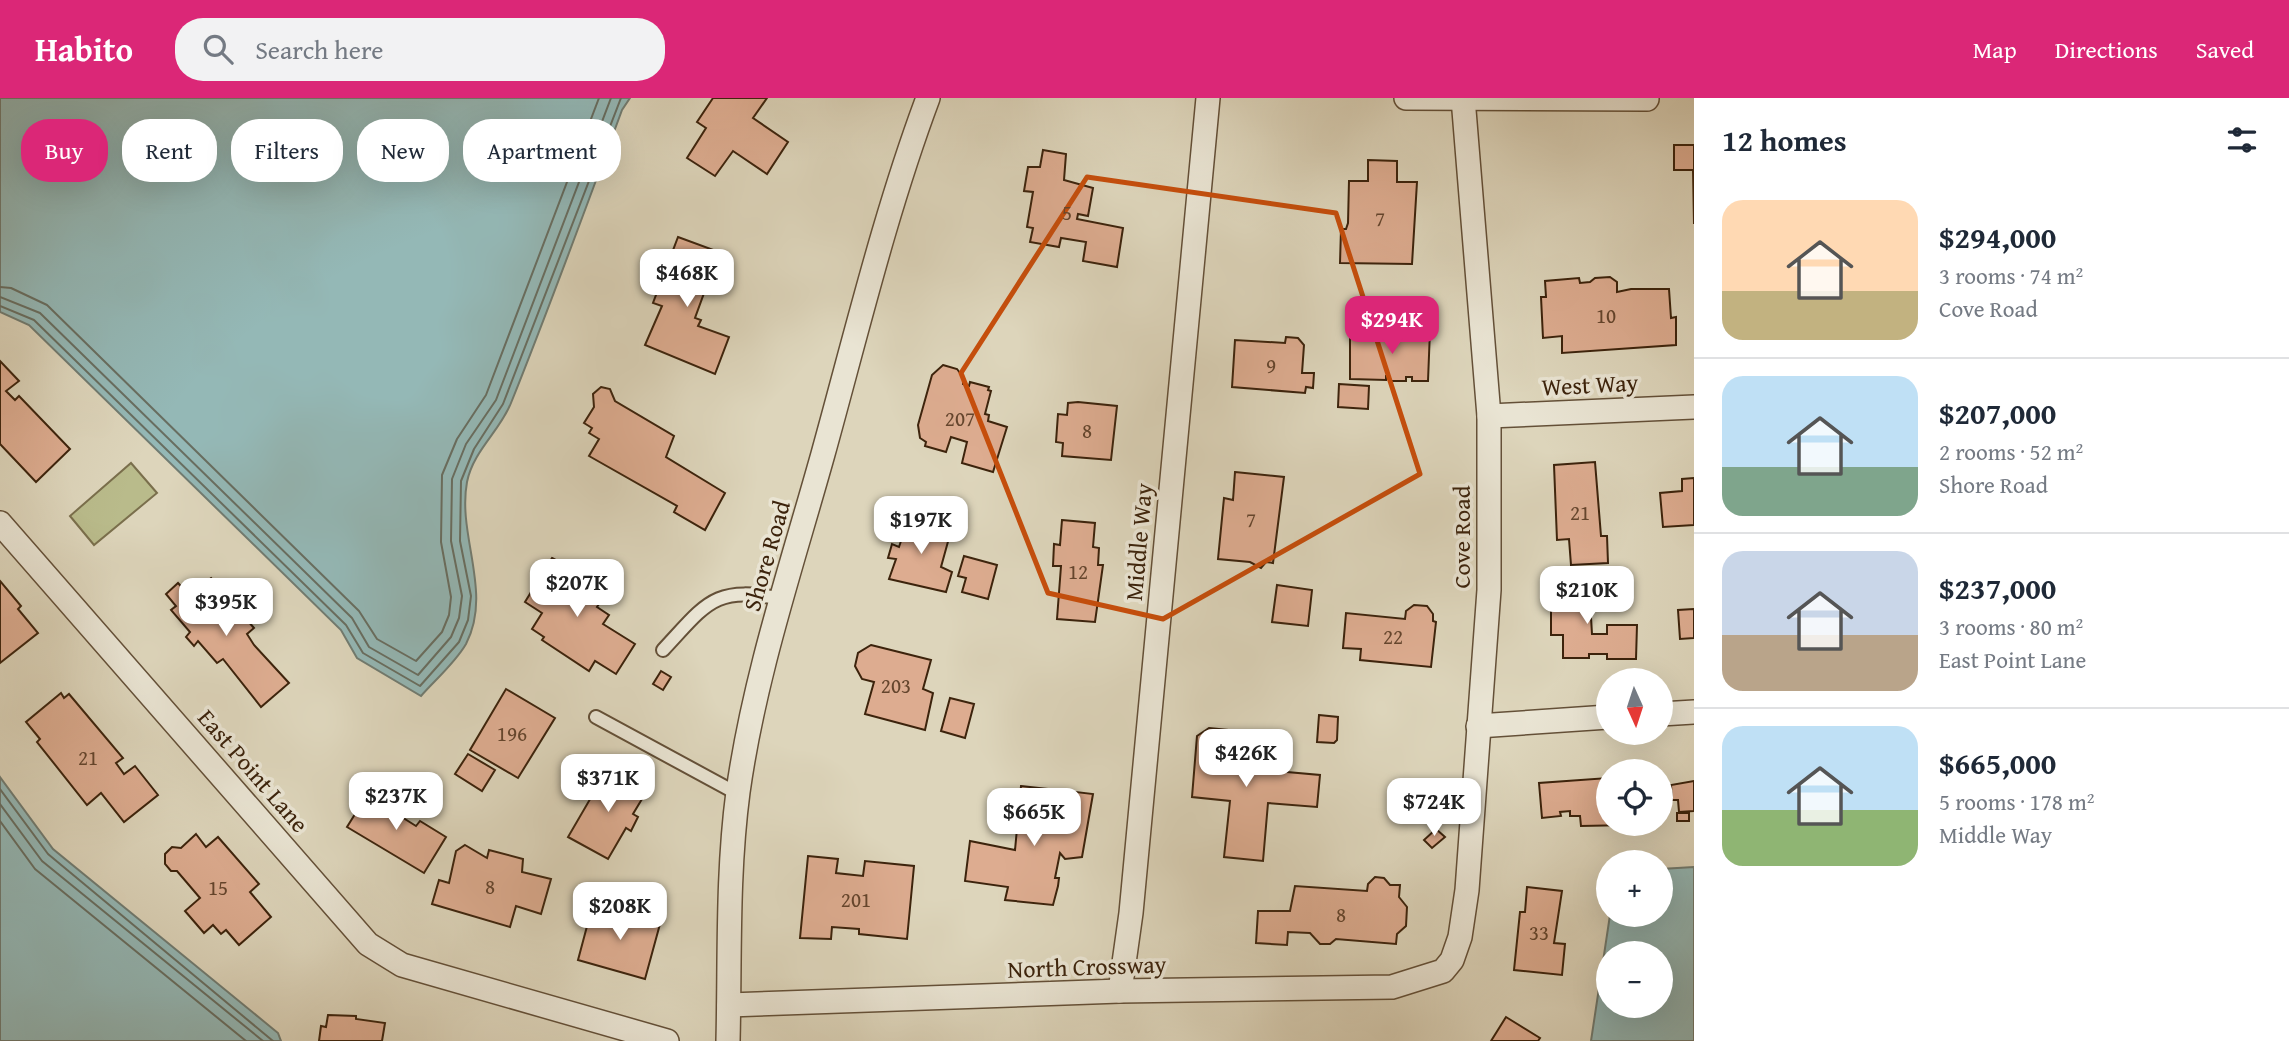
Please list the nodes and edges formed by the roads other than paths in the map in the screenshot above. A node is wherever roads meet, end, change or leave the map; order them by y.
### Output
1 (928, 98) edge
2 (1208, 98) edge
3 (1406, 98) edge
4 (1463, 98) edge
5 (1647, 99) edge
6 (1694, 407) edge
7 (1489, 416) junction
8 (0, 523) edge
9 (782, 599) junction
10 (663, 650) dead end
11 (1694, 712) edge
12 (1673, 713) edge
13 (596, 717) dead end
14 (1596, 718) edge
15 (1478, 726) junction
16 (738, 794) junction
17 (1443, 971) joint
18 (1120, 991) junction
19 (729, 1005) junction
20 (667, 1041) edge
21 (728, 1041) edge

1 - 9 street, Shore Road
2 - 18 street, Middle Way
3 - 4 street
4 - 5 street
4 - 7 street, Cove Road
6 - 7 street, West Way
7 - 15 street, Cove Road
8 - 20 street, East Point Lane
9 - 10 lane
9 - 16 street, Shore Road
11 - 12 street
13 - 16 lane
14 - 15 street
15 - 17 street, Cove Road
16 - 19 street, Shore Road
17 - 18 street, North Crossway
18 - 19 street, North Crossway
19 - 21 street, Shore Road

